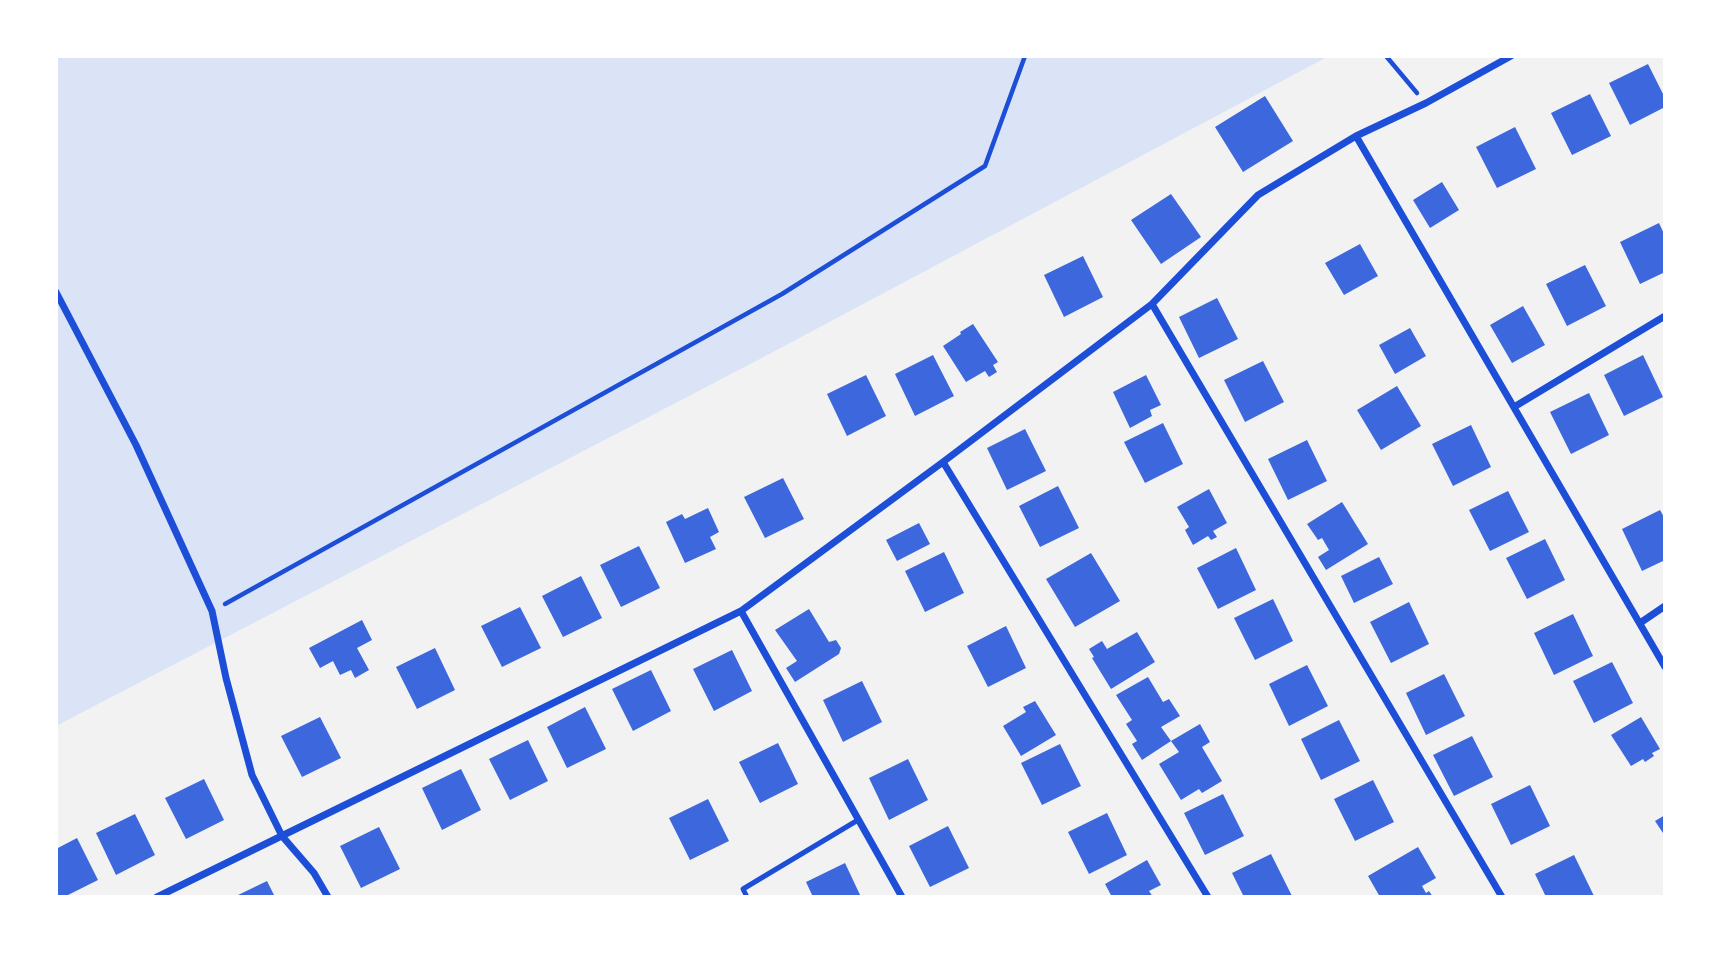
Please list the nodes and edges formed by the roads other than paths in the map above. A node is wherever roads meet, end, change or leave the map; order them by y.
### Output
1 (1511, 56) edge
2 (1356, 136) junction
3 (56, 292) edge
4 (1152, 304) junction
5 (1665, 316) edge
6 (1514, 407) junction
7 (943, 462) junction
8 (1665, 606) edge
9 (741, 611) junction
10 (1640, 623) junction
11 (1665, 667) edge
12 (858, 820) junction
13 (282, 836) junction
14 (157, 897) edge
15 (328, 897) edge
16 (747, 897) edge
17 (902, 897) edge
18 (1208, 897) edge
19 (1502, 897) edge

1 - 2 street
2 - 4 street
2 - 6 street
3 - 13 street
4 - 7 street
4 - 19 street
5 - 6 street
6 - 10 street
7 - 9 street
7 - 18 street
8 - 10 street
9 - 12 street
9 - 13 street
10 - 11 street
12 - 16 lane
12 - 17 street
13 - 14 street
13 - 15 street

